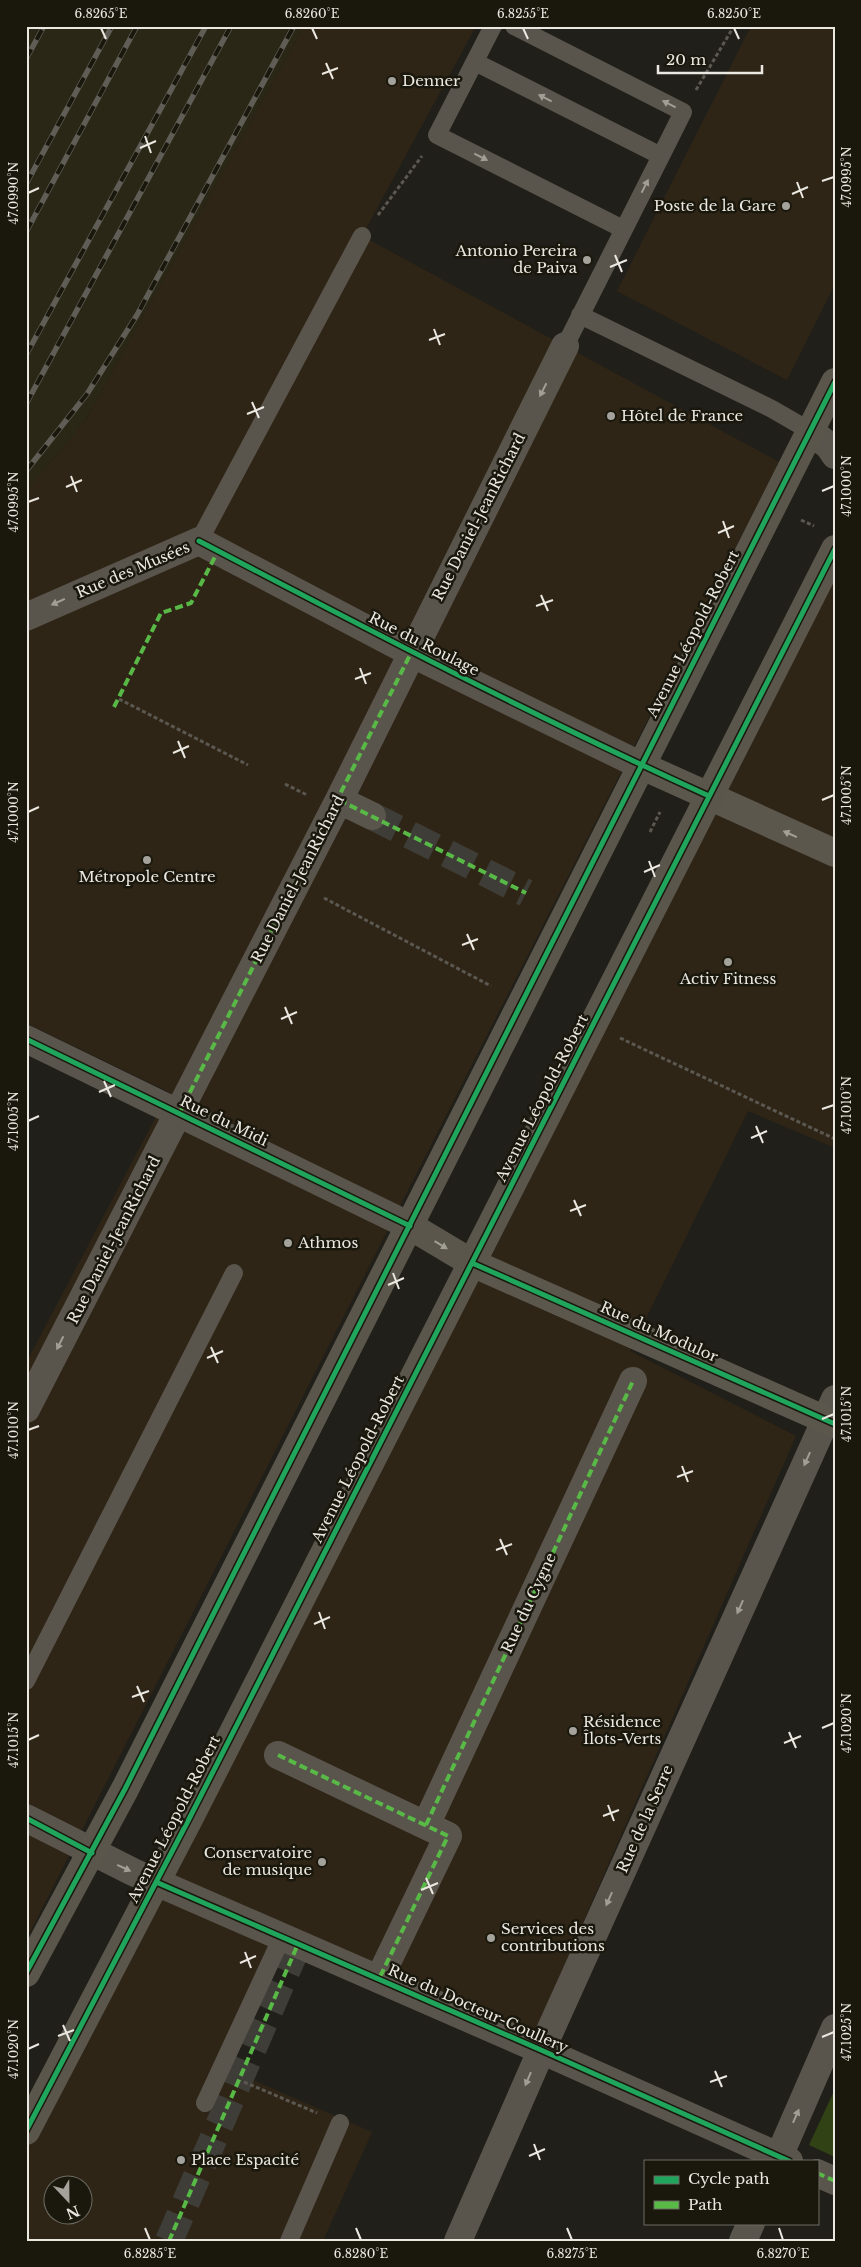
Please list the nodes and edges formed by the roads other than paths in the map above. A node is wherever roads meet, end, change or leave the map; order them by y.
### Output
1 (493, 26) edge
2 (514, 26) edge
3 (475, 62) junction
4 (661, 156) junction
5 (623, 230) junction
6 (362, 236) road end
7 (580, 316) junction
8 (565, 346) joint
9 (835, 382) edge
10 (810, 431) junction
11 (835, 455) edge
12 (199, 542) junction
13 (835, 549) edge
14 (26, 617) edge
15 (411, 653) junction
16 (640, 764) junction
17 (708, 796) junction
18 (338, 800) junction
19 (372, 816) tunnel mouth
20 (835, 853) edge
21 (26, 1039) edge
22 (179, 1114) junction
23 (410, 1226) junction
24 (472, 1263) junction
25 (234, 1273) dead end
26 (633, 1380) dead end
27 (26, 1409) edge
28 (831, 1414) edge
29 (26, 1681) edge
30 (278, 1755) dead end
31 (26, 1818) edge
32 (426, 1826) junction
33 (92, 1853) junction
34 (156, 1882) junction
35 (282, 1937) junction
36 (26, 1973) edge
37 (379, 1979) junction
38 (835, 2028) edge
39 (541, 2050) junction
40 (205, 2103) dead end
41 (340, 2123) road end
42 (26, 2131) edge
43 (782, 2159) edge
44 (818, 2173) edge
45 (835, 2181) edge
46 (751, 2224) edge
47 (289, 2241) edge
48 (458, 2241) edge
49 (743, 2241) edge

1 - 3 lane
4 -> 2 lane
4 -> 3 lane
3 -> 5 lane
5 -> 4 lane
5 - 7 lane
6 - 12 lane, Rue des Musées
7 - 8 lane
7 - 10 lane
8 -> 15 street, Rue Daniel-JeanRichard
9 - 10 main road, Avenue Léopold-Robert
10 - 11 street
10 - 16 main road, Avenue Léopold-Robert
12 -> 14 street, Rue des Musées
12 - 15 street, Rue du Roulage
13 - 17 main road, Avenue Léopold-Robert
15 - 16 street, Rue du Roulage
15 - 18 street, Rue Daniel-JeanRichard
16 - 17 street
16 - 23 main road, Avenue Léopold-Robert
20 -> 17 street
17 - 24 main road, Avenue Léopold-Robert
18 - 19 street
18 - 22 street, Rue Daniel-JeanRichard
21 - 22 street, Rue du Midi
22 - 23 street, Rue du Midi
22 -> 27 street, Rue Daniel-JeanRichard
23 -> 24 main road
23 - 33 main road, Avenue Léopold-Robert
24 - 28 street, Rue du Modulor
24 - 34 main road, Avenue Léopold-Robert
25 - 29 lane
26 - 32 street, Rue du Cygne
28 -> 39 street, Rue de la Serre
30 - 32 street
31 - 33 street
32 - 37 street
33 -> 34 street, Avenue Léopold-Robert
33 - 36 main road, Avenue Léopold-Robert
34 - 35 street, Rue du Docteur-Coullery
34 - 42 main road, Avenue Léopold-Robert
35 - 37 street, Rue du Docteur-Coullery
35 - 40 lane
37 - 39 street, Rue du Docteur-Coullery
43 -> 38 street
39 - 43 street, Rue du Docteur-Coullery
39 -> 48 street, Rue de la Serre
41 - 47 lane
44 - 45 street
46 - 49 street

